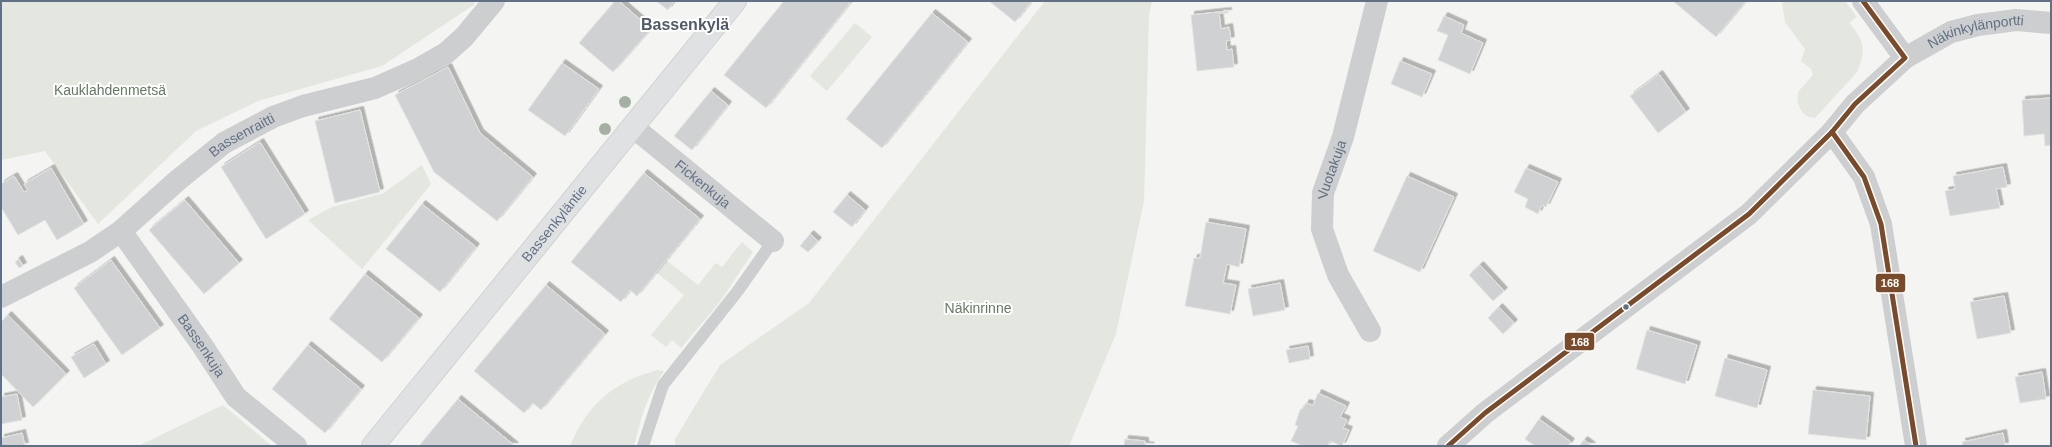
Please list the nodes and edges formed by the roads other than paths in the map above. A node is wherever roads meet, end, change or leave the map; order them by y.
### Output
1 (494, 1) edge
2 (735, 1) edge
3 (1377, 1) edge
4 (1863, 1) edge
5 (2051, 23) edge
6 (1905, 58) junction
7 (633, 127) junction
8 (1832, 132) junction
9 (121, 231) junction
10 (773, 241) joint
11 (1, 297) edge
12 (1370, 331) dead end
13 (296, 446) edge
14 (373, 446) edge
15 (643, 446) edge
16 (1448, 446) edge
17 (1916, 446) edge

1 - 9 street, Bassenraitti
2 - 7 street, Bassenkyläntie
3 - 12 street, Vuotakuja
4 - 6 street
5 - 6 street, Näkinkylänportti
6 - 8 street, Näkinkylänportti
7 - 10 street, Fickenkuja
7 - 14 street, Bassenkyläntie
8 - 16 street, Näkinkylänportti
8 - 17 street
9 - 11 street, Bassenraitti
9 - 13 street, Bassenkuja
10 - 15 lane

